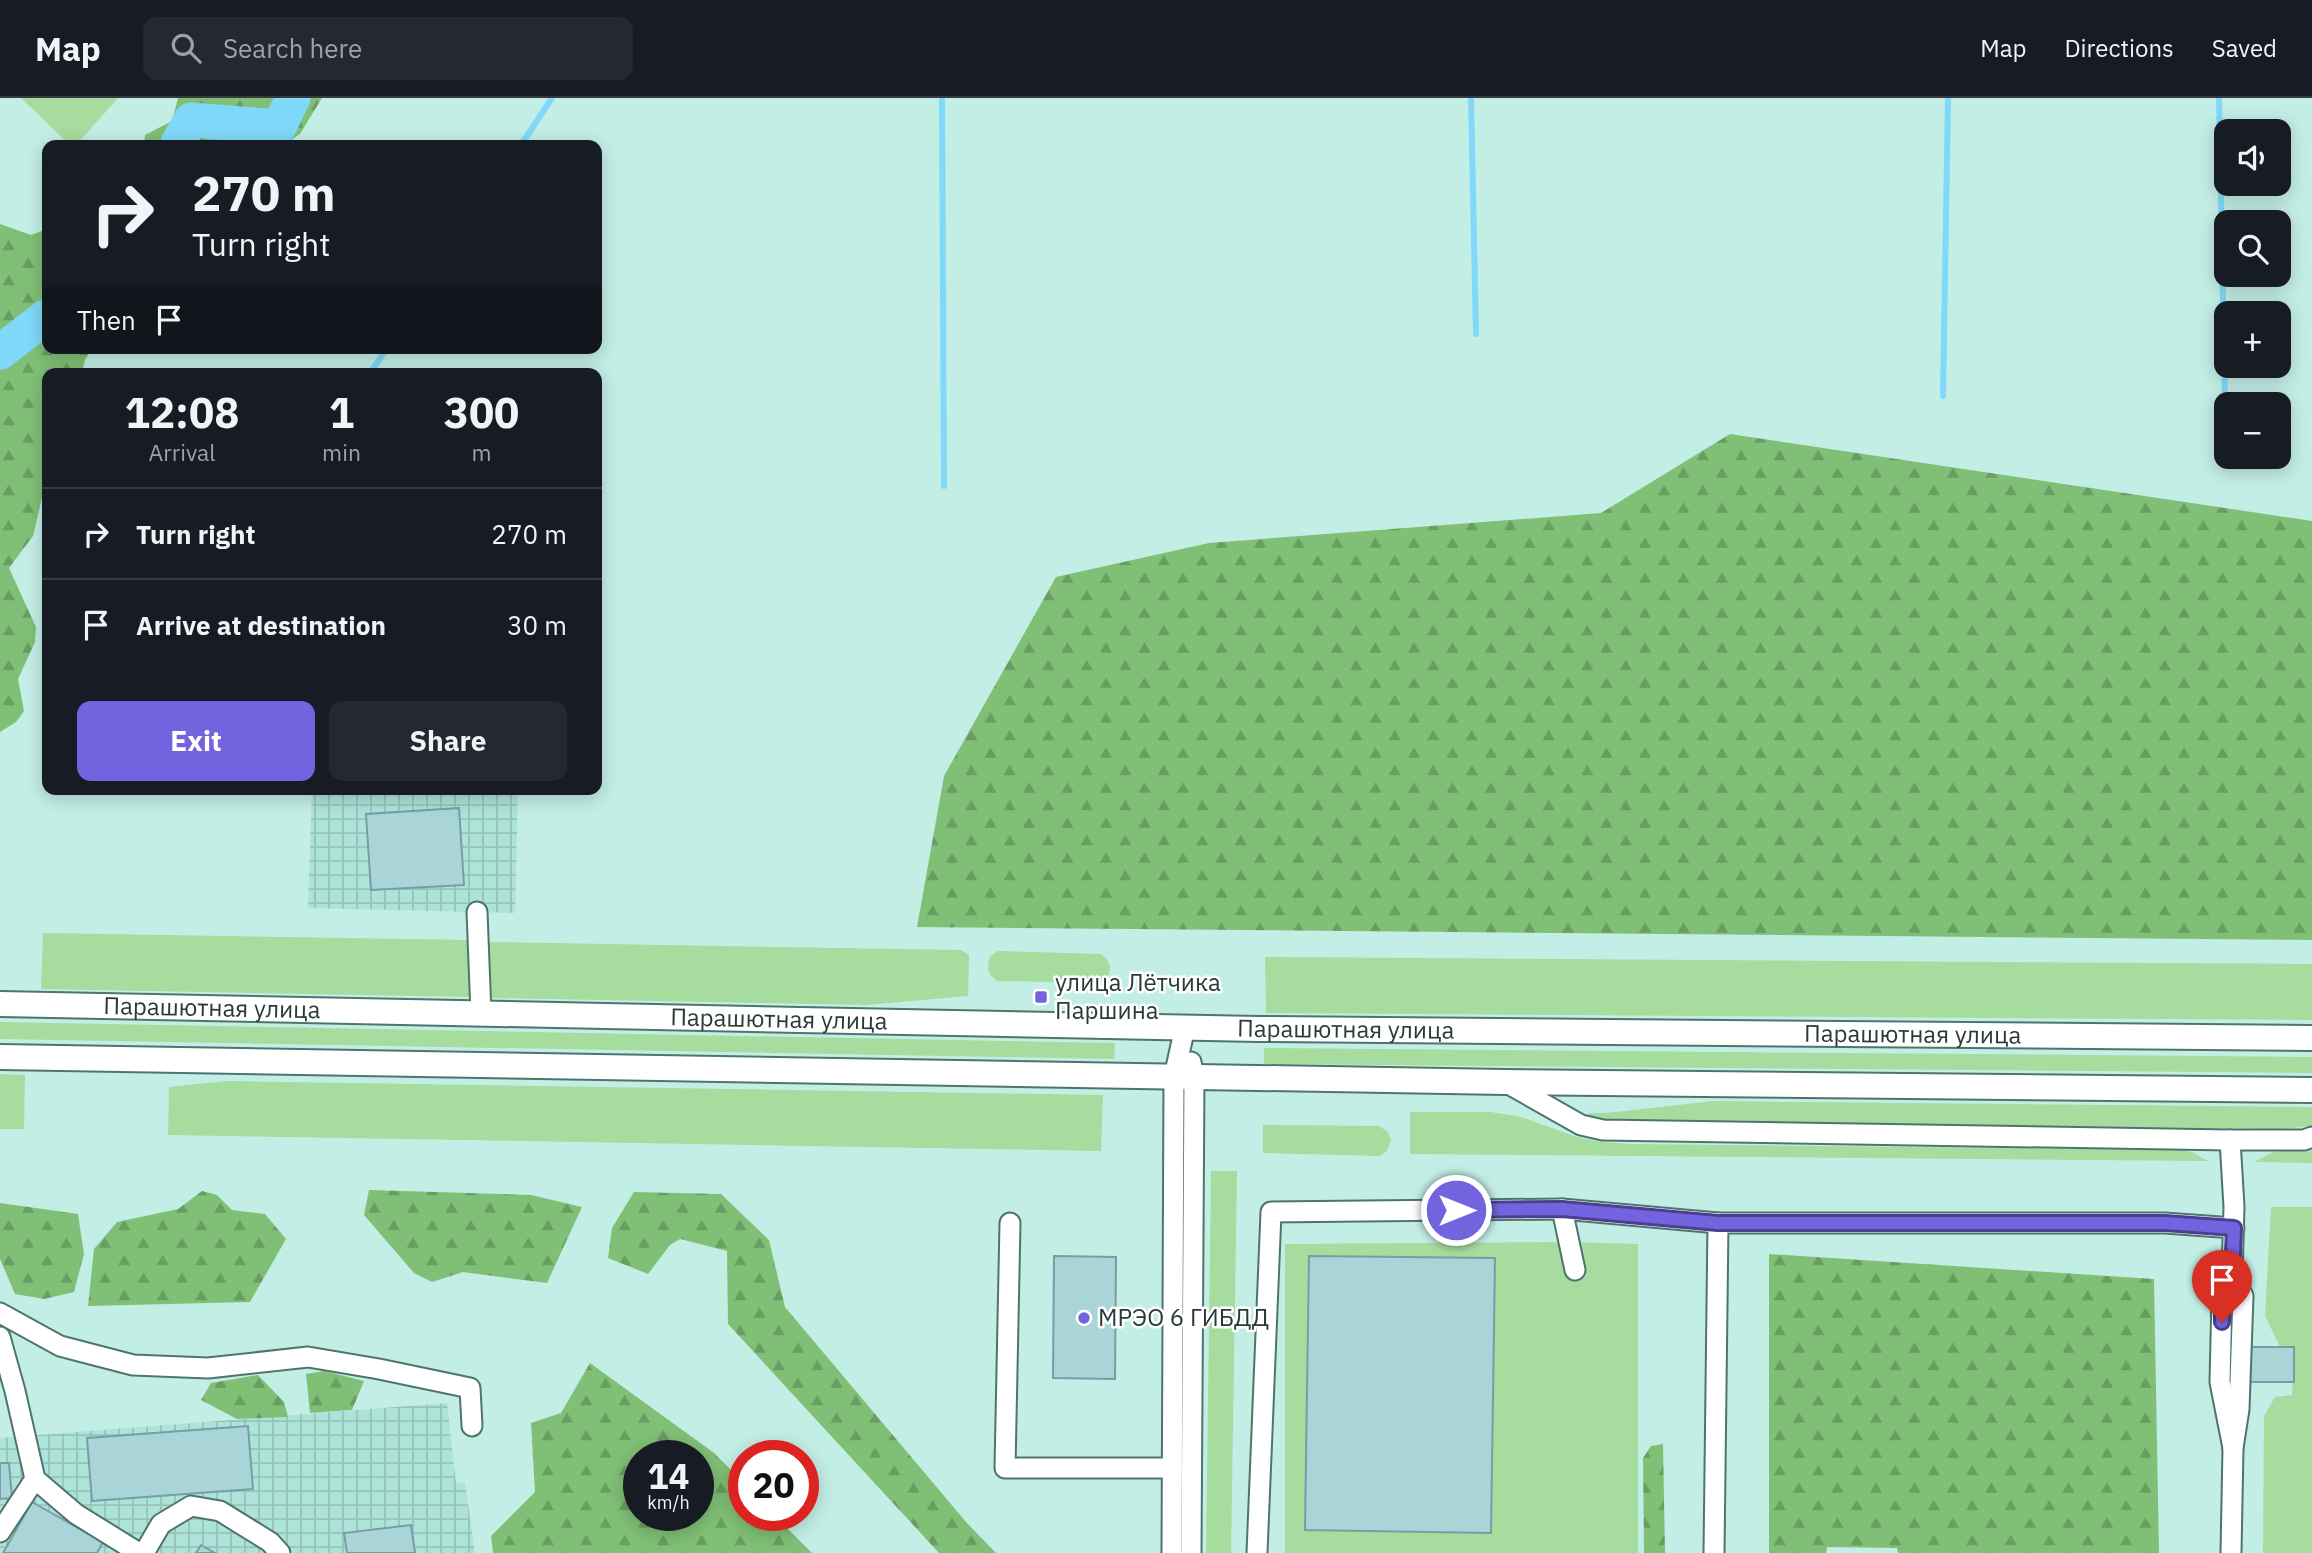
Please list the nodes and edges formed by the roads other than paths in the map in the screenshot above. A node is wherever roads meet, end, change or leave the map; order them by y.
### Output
1 (477, 912) dead end
2 (0, 1004) edge
3 (481, 1014) junction
4 (1185, 1027) junction
5 (2312, 1038) edge
6 (0, 1057) edge
7 (1184, 1077) junction
8 (1506, 1082) junction
9 (2312, 1090) edge
10 (2312, 1137) edge
11 (2230, 1140) junction
12 (1562, 1209) junction
13 (1010, 1223) dead end
14 (1718, 1223) junction
15 (2234, 1228) junction
16 (1575, 1270) dead end
17 (0, 1313) edge
18 (0, 1337) edge
19 (472, 1426) dead end
20 (1172, 1468) junction
21 (35, 1479) junction
22 (0, 1532) edge
23 (139, 1553) edge
24 (144, 1553) edge
25 (280, 1553) edge
26 (1172, 1553) edge
27 (1191, 1553) edge
28 (1257, 1553) edge
29 (1714, 1553) edge
30 (2231, 1553) edge

1 - 3 street
2 - 3 main road, Парашютная улица
3 - 4 main road, Парашютная улица
4 - 5 main road, Парашютная улица
4 - 7 street
6 - 7 main road, Парашютная улица
7 - 8 main road, Парашютная улица
7 - 20 street
7 - 27 street
8 - 9 main road, Парашютная улица
8 - 11 street
10 - 11 street
11 - 15 street
12 - 14 street
12 - 16 street
12 - 28 street
13 - 20 street
14 - 15 street
14 - 29 street
15 - 30 street
17 - 19 street
18 - 21 street
20 - 26 street
21 - 22 street
21 - 23 street
24 - 25 street

